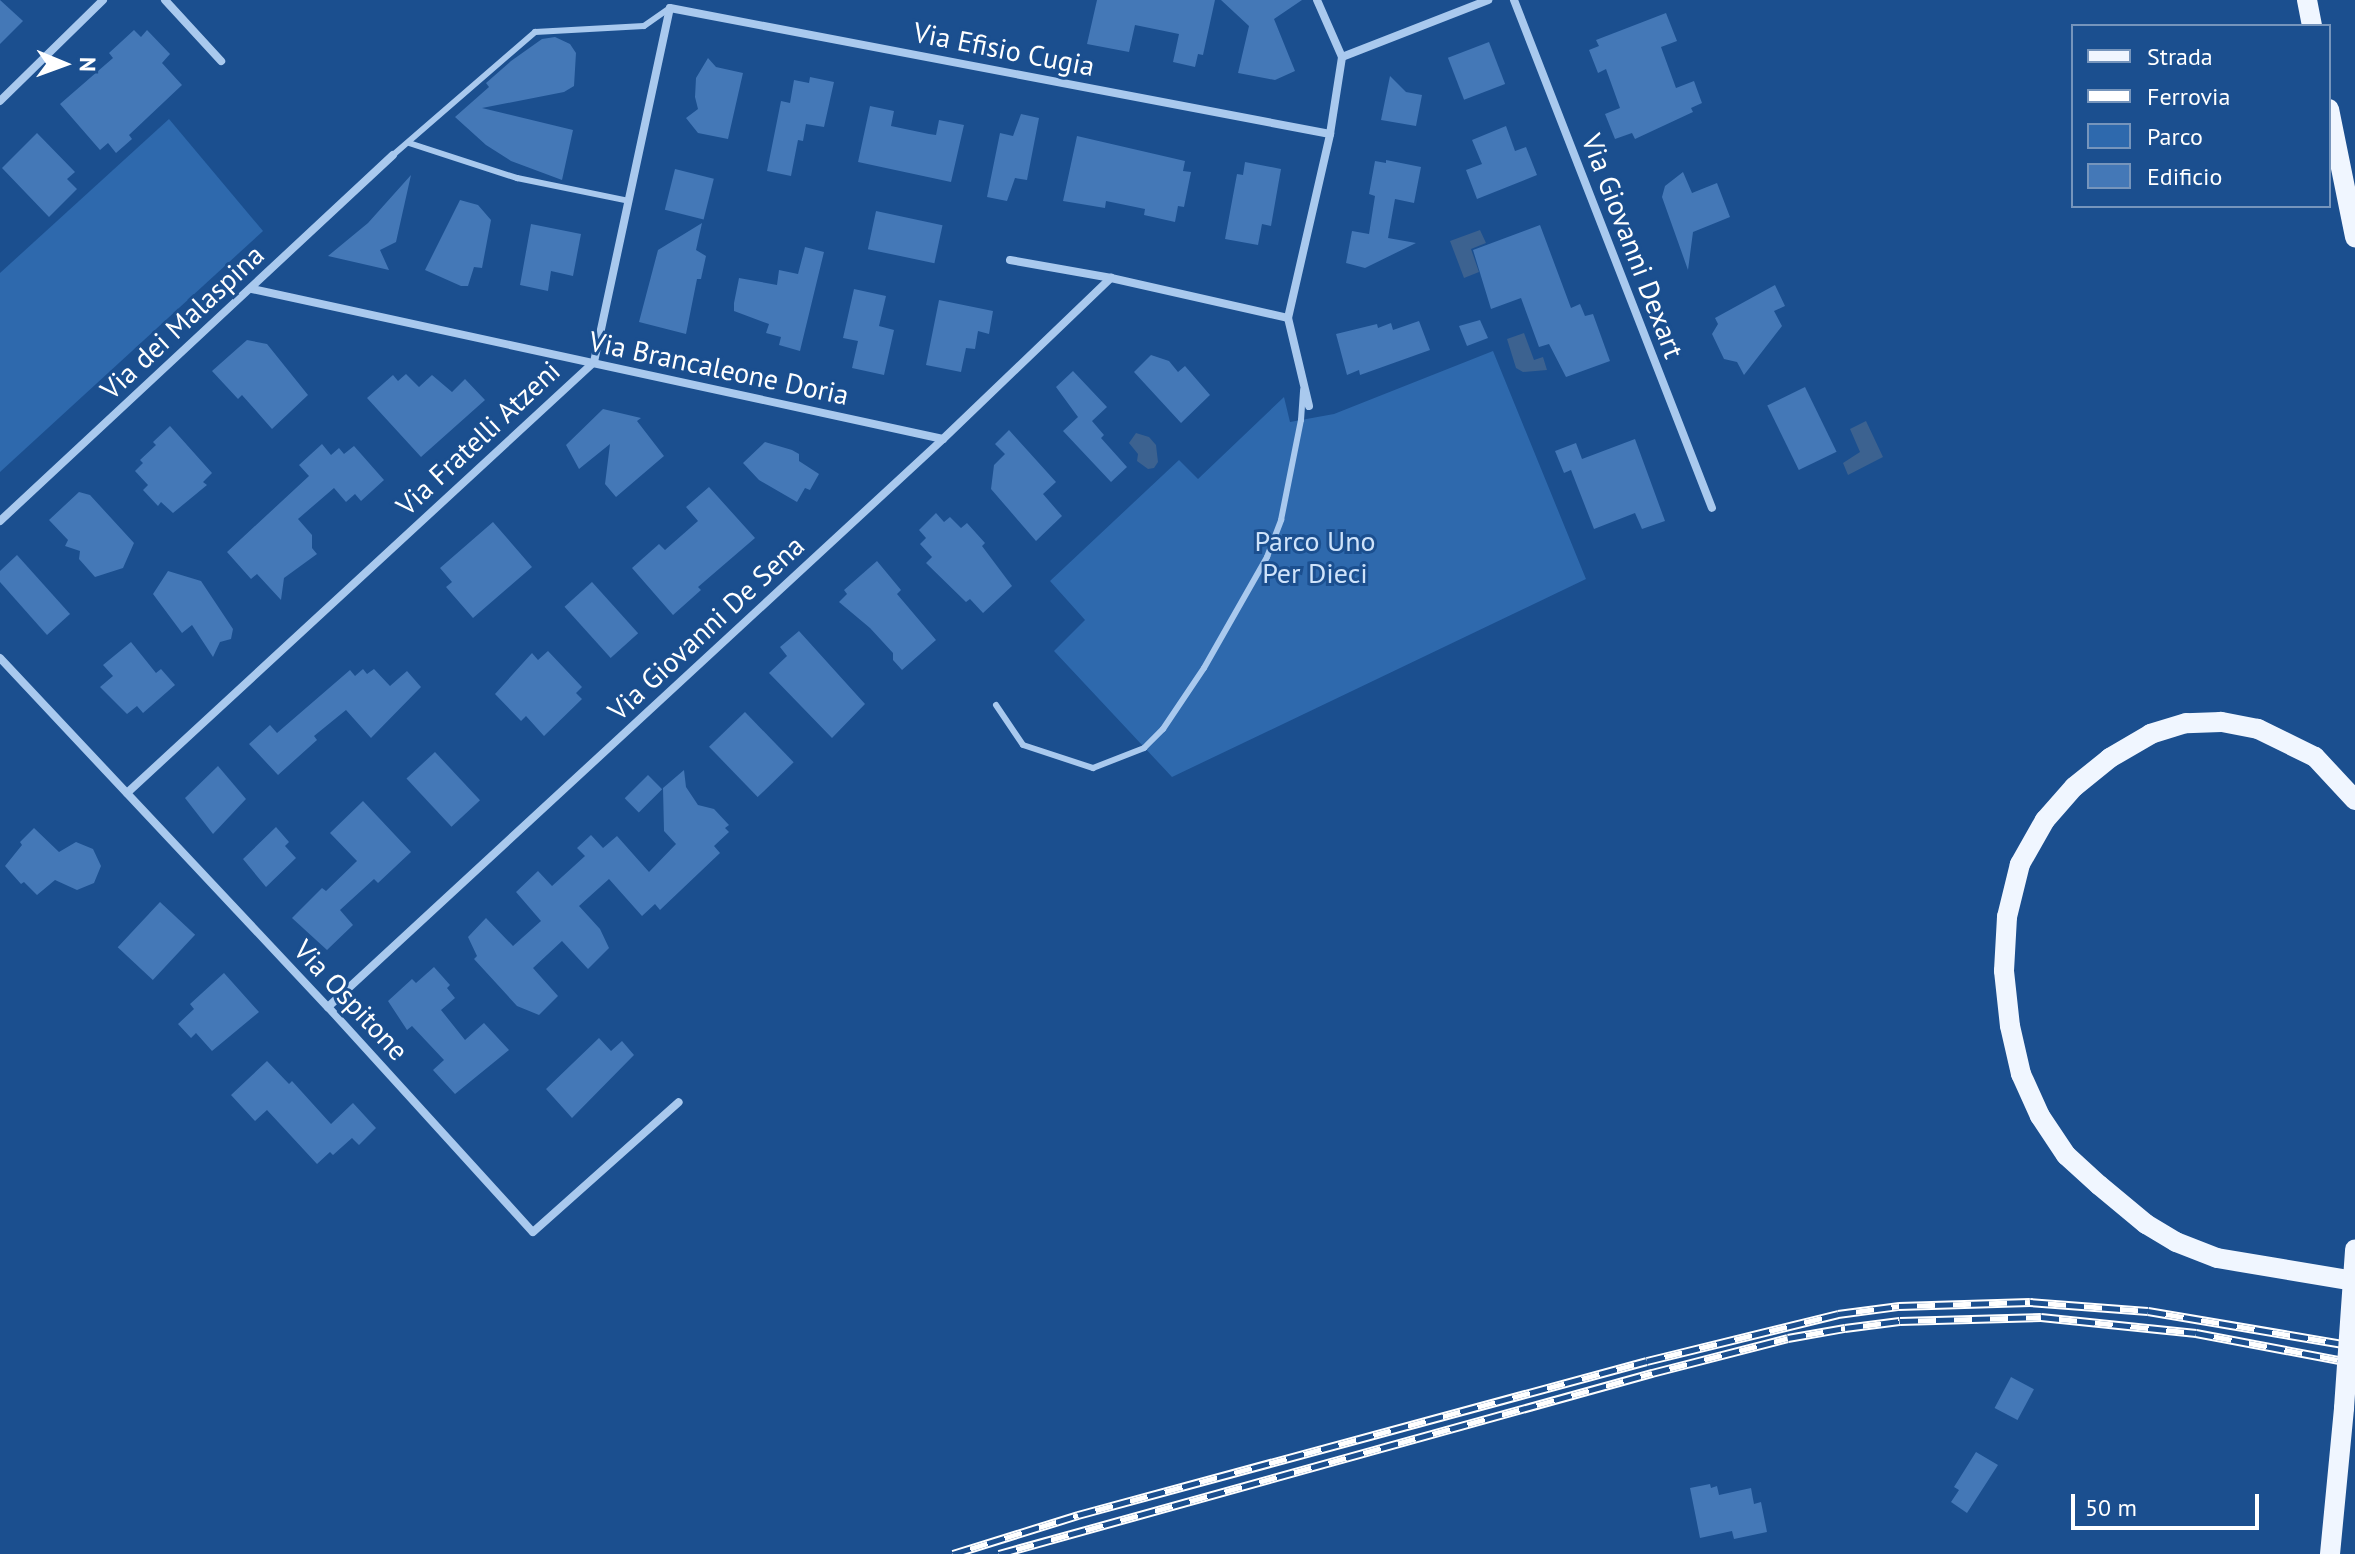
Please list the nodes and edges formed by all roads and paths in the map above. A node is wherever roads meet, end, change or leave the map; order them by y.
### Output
1 (103, 0) edge
2 (165, 0) edge
3 (1317, 0) edge
4 (1488, 0) edge
5 (1514, 0) edge
6 (2307, 0) edge
7 (668, 4) edge
8 (2312, 24) edge
9 (1342, 57) junction
10 (221, 61) dead end
11 (0, 101) edge
12 (2331, 119) edge
13 (1330, 134) junction
14 (409, 143) junction
15 (393, 155) joint
16 (629, 201) junction
17 (2355, 237) edge
18 (1010, 260) dead end
19 (1111, 278) junction
20 (252, 289) junction
21 (1288, 318) junction
22 (594, 362) junction
23 (1303, 382) junction
24 (1309, 406) dead end
25 (943, 439) junction
26 (1712, 508) dead end
27 (0, 521) edge
28 (0, 658) edge
29 (996, 705) dead end
30 (127, 793) junction
31 (2355, 800) edge
32 (328, 1007) junction
33 (679, 1102) dead end
34 (2355, 1249) edge
35 (2355, 1281) edge
36 (2330, 1554) edge

1 - 11 street
2 - 10 street
3 - 9 street
4 - 9 street
5 - 26 street, Via Giovanni Dexart
6 - 8 main road
7 - 13 street, Via Efisio Cugia
7 - 14 lane
7 - 16 street, Via Fratelli Atzeni
9 - 13 street
12 - 17 main road
13 - 21 street
14 - 15 lane
14 - 16 lane
15 - 20 street, Via dei Malaspina
16 - 22 street, Via Fratelli Atzeni
18 - 19 street
19 - 21 street
19 - 25 street, Via Giovanni De Sena
20 - 22 street, Via Brancaleone Doria
20 - 27 street, Via dei Malaspina
21 - 23 street
22 - 25 street, Via Brancaleone Doria
22 - 30 street, Via Fratelli Atzeni
23 - 24 street
23 - 29 lane
25 - 32 street, Via Giovanni De Sena
28 - 30 street, Via Ospitone
30 - 32 street, Via Ospitone
31 - 35 main road
32 - 33 street, Via Ospitone
34 - 36 main road, bridge

